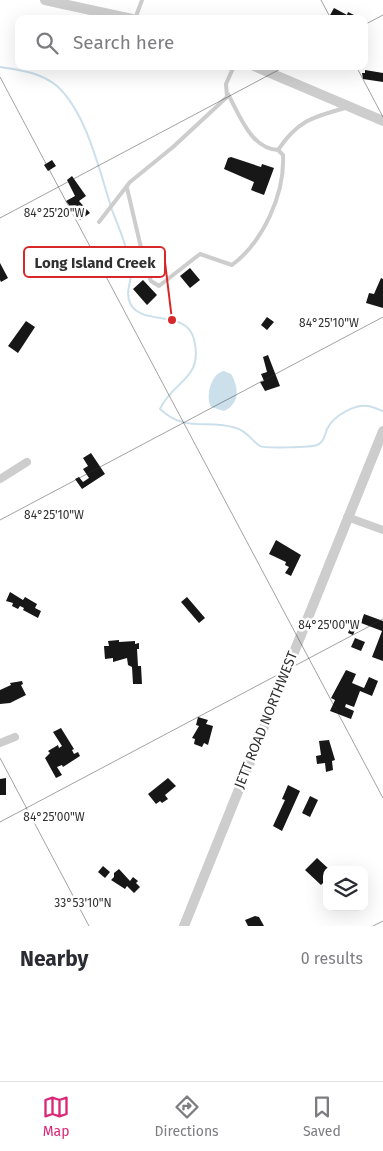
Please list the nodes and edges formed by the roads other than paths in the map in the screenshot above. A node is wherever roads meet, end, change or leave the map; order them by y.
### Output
1 (45, 0) edge
2 (142, 0) edge
3 (115, 15) edge
4 (136, 15) edge
5 (232, 70) edge
6 (263, 70) edge
7 (228, 94) junction
8 (349, 107) junction
9 (383, 121) edge
10 (278, 150) junction
11 (127, 188) junction
12 (99, 222) dead end
13 (383, 431) edge
14 (27, 462) dead end
15 (0, 478) edge
16 (347, 517) junction
17 (383, 530) edge
18 (15, 737) dead end
19 (0, 744) edge
20 (184, 926) edge

1 - 3 street
2 - 4 lane
5 - 7 lane
6 - 8 street
7 - 10 lane
7 - 11 lane
8 - 9 street
8 - 10 lane
10 - 11 lane
11 - 12 lane
13 - 16 street, JETT ROAD NORTHWEST
14 - 15 street
16 - 17 street
16 - 20 street, JETT ROAD NORTHWEST
18 - 19 street

